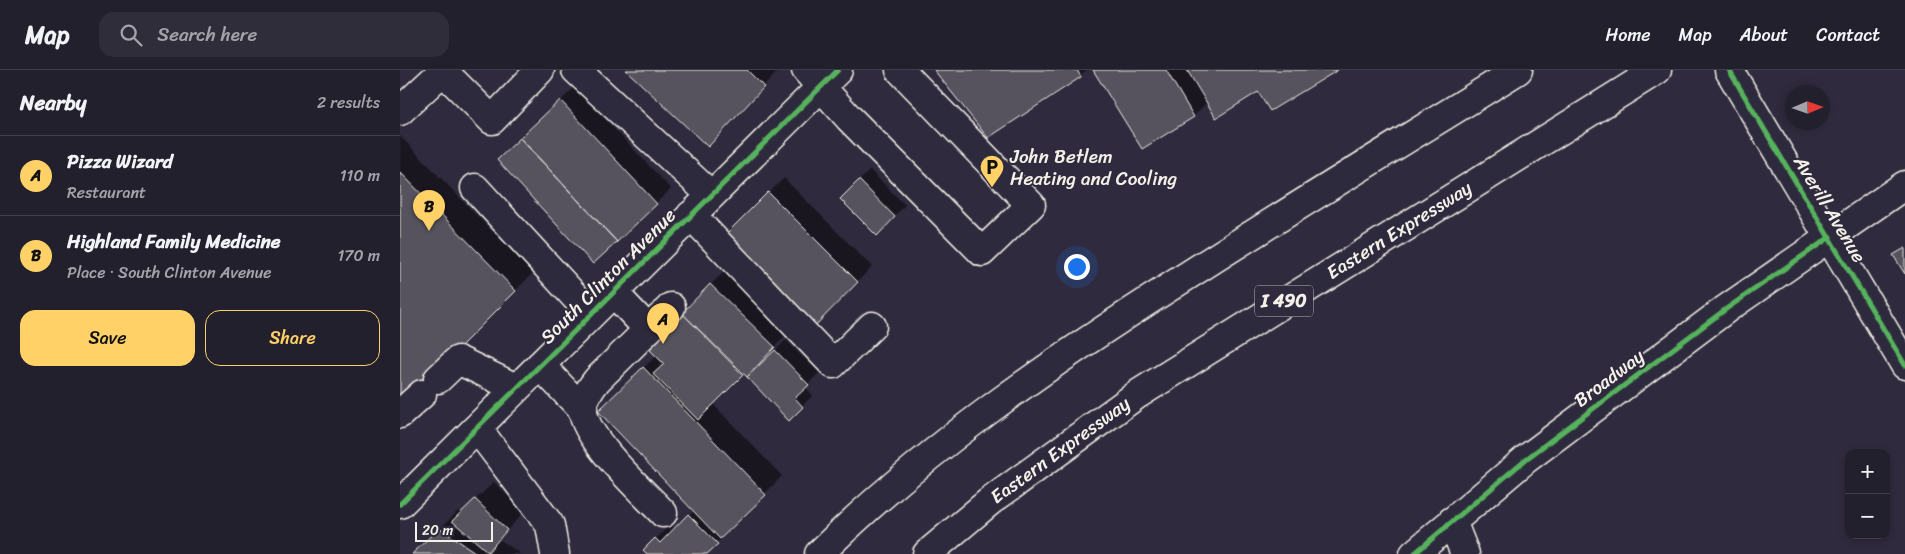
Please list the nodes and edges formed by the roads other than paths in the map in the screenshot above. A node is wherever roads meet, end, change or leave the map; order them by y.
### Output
1 (540, 70) edge
2 (576, 70) edge
3 (900, 70) edge
4 (1518, 70) edge
5 (1657, 70) edge
6 (1729, 70) edge
7 (822, 75) edge
8 (400, 111) edge
9 (1905, 185) edge
10 (475, 188) dead end
11 (710, 195) junction
12 (691, 215) junction
13 (1830, 237) junction
14 (613, 292) junction
15 (671, 307) dead end
16 (591, 314) junction
17 (872, 326) dead end
18 (648, 330) junction
19 (540, 365) junction
20 (1905, 365) edge
21 (516, 388) junction
22 (583, 410) junction
23 (400, 414) edge
24 (477, 428) junction
25 (404, 493) edge
26 (663, 513) dead end
27 (1452, 521) junction
28 (555, 554) edge
29 (819, 554) edge
30 (927, 554) edge
31 (1414, 554) edge
32 (1465, 554) edge

1 - 8 main road
2 - 11 main road
3 - 7 main road
4 - 29 main road
5 - 30 main road, Eastern Expressway / I 490
6 - 13 main road, Averill Avenue
7 - 11 main road, South Clinton Avenue
9 - 13 main road, Broadway
10 - 16 main road
11 - 12 main road, South Clinton Avenue
12 - 14 main road, South Clinton Avenue
12 - 17 main road
13 - 20 main road, Averill Avenue
13 - 27 main road, Broadway
14 - 16 main road, South Clinton Avenue
14 - 18 main road
15 - 18 main road
16 - 19 main road, South Clinton Avenue
18 - 22 main road
19 - 21 main road, South Clinton Avenue
19 - 22 main road
21 - 23 main road
21 - 24 main road, South Clinton Avenue
22 - 26 main road
24 - 25 main road, South Clinton Avenue
24 - 28 main road
27 - 31 main road, Broadway
27 - 32 main road

